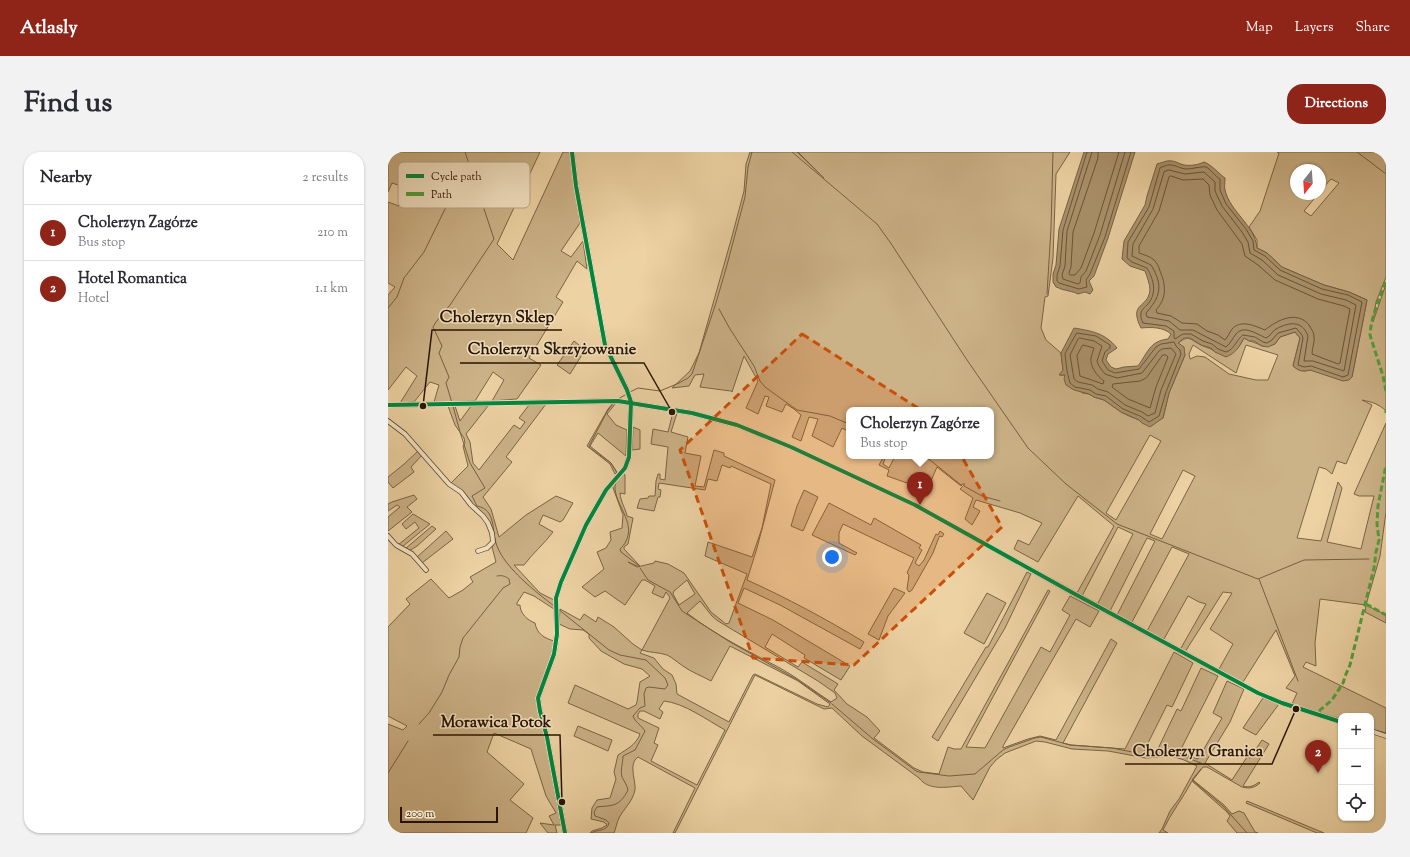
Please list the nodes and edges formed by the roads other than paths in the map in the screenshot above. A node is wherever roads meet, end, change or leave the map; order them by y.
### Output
1 (572, 152) edge
2 (631, 402) junction
3 (388, 405) edge
4 (388, 421) edge
5 (388, 536) edge
6 (478, 551) dead end
7 (426, 570) dead end
8 (1338, 721) edge
9 (1374, 732) edge
10 (1386, 736) edge
11 (565, 833) edge

1 - 2 street
2 - 3 street
2 - 8 street
2 - 11 street
4 - 6 street
5 - 7 street
9 - 10 street

